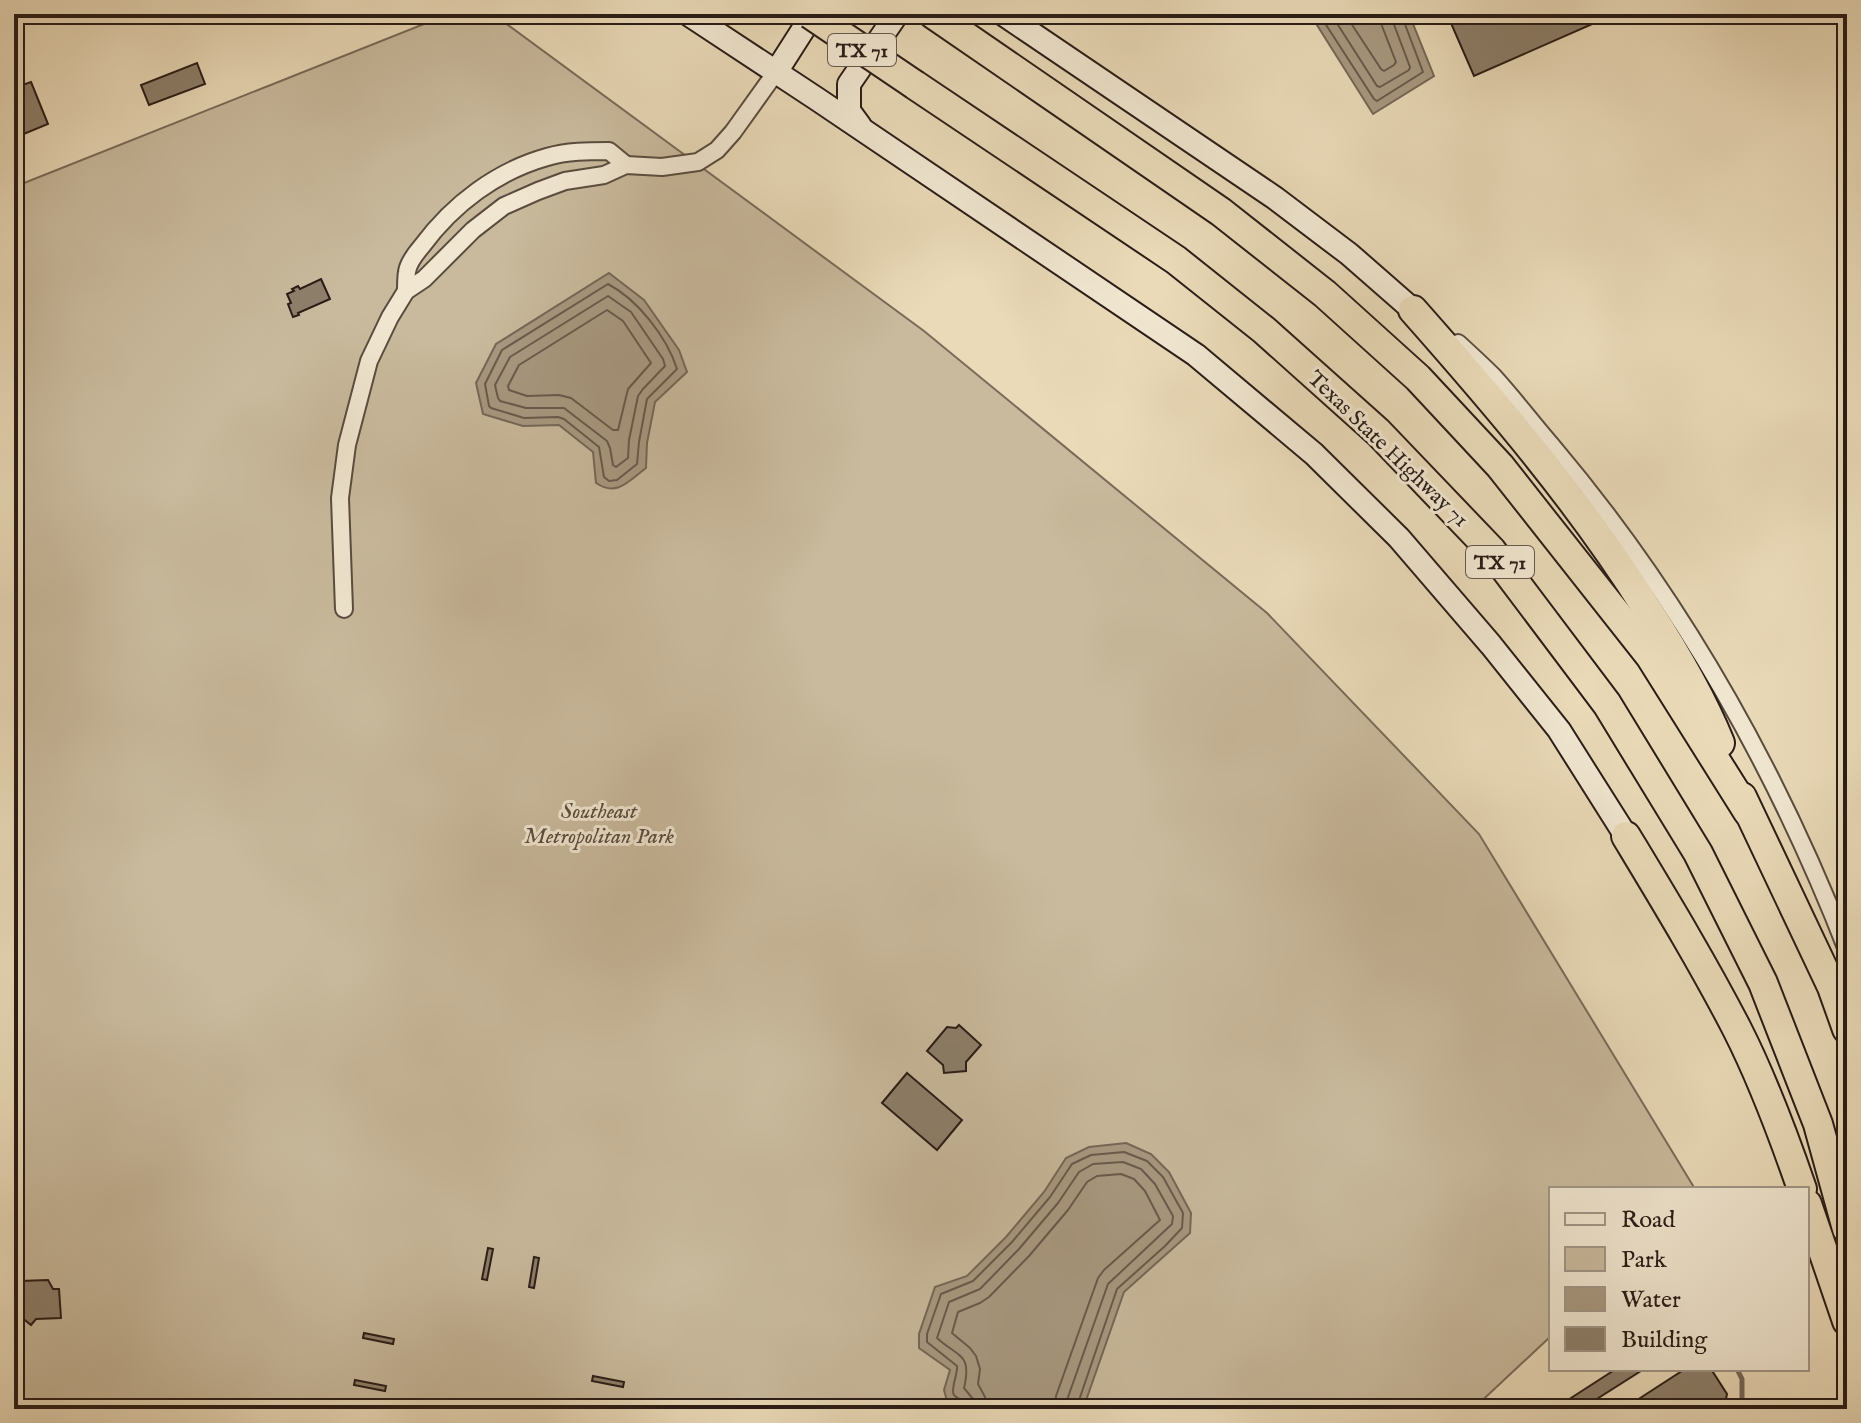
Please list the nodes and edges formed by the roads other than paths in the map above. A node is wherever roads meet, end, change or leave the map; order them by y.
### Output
1 (688, 14) edge
2 (811, 14) edge
3 (897, 14) edge
4 (1003, 14) edge
5 (944, 21) edge
6 (776, 72) junction
7 (864, 131) junction
8 (626, 165) junction
9 (488, 185) junction
10 (504, 206) junction
11 (406, 291) junction
12 (1413, 310) junction
13 (344, 609) dead end
14 (1748, 812) junction
15 (1626, 836) joint
16 (1847, 950) edge
17 (1847, 1029) edge
18 (1801, 1187) edge
19 (1809, 1210) edge
20 (1847, 1229) edge
21 (1847, 1321) edge

1 - 6 street
2 - 6 street
2 - 20 highway, Texas State Highway 71 / TX 71, bridge
3 - 7 street
4 - 12 street
5 - 14 highway, TX 71
6 - 7 street
6 - 8 street
7 - 15 street
8 - 9 street
8 - 10 street
9 - 10 street
9 - 11 street
10 - 11 street
11 - 13 street
12 - 14 highway
12 - 16 street
14 - 17 highway, TX 71
15 - 18 highway
19 - 21 highway

